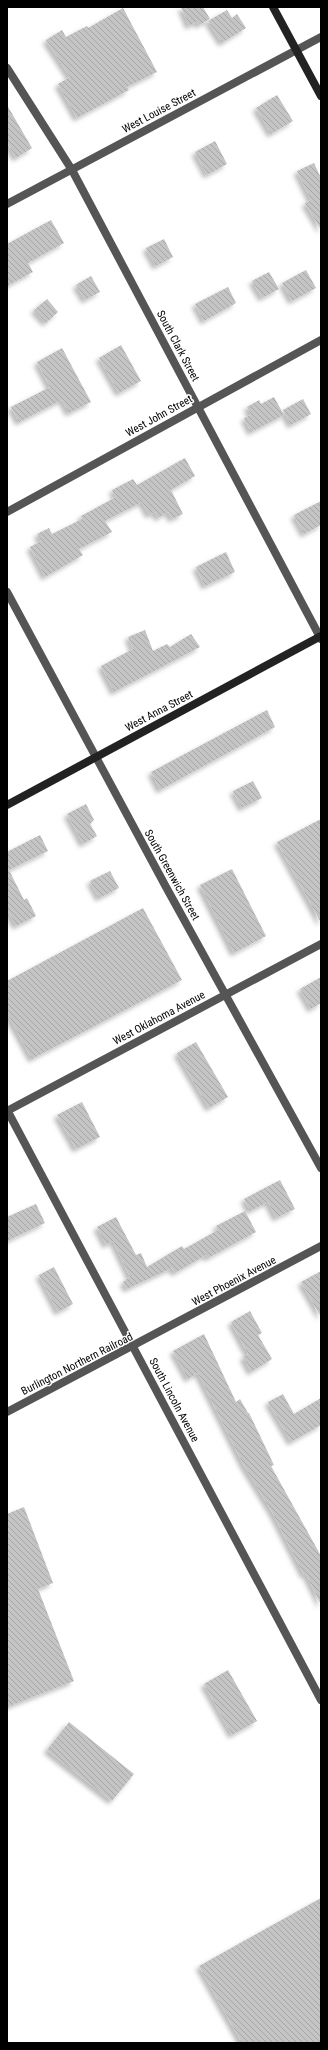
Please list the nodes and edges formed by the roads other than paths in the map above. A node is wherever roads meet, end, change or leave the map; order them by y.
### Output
1 (273, 7) edge
2 (321, 38) edge
3 (297, 51) junction
4 (7, 68) edge
5 (321, 96) edge
6 (72, 170) junction
7 (7, 204) edge
8 (321, 340) edge
9 (198, 407) junction
10 (7, 512) edge
11 (7, 592) edge
12 (321, 638) edge
13 (96, 758) junction
14 (7, 805) edge
15 (321, 944) edge
16 (225, 995) junction
17 (7, 1111) edge
18 (321, 1168) edge
19 (321, 1246) edge
20 (158, 1334) joint
21 (134, 1347) junction
22 (7, 1412) edge
23 (321, 1700) edge

1 - 3 main road
2 - 3 street, West Louise Street
3 - 5 main road
3 - 6 street, West Louise Street
4 - 6 street, South Clark Street
6 - 7 street, West Louise Street
6 - 9 street, South Clark Street
8 - 9 street, West John Street
9 - 10 street, West John Street
9 - 12 street, South Clark Street
11 - 13 street, South Greenwich Street
12 - 13 main road, West Anna Street
13 - 14 main road, West Anna Street
13 - 16 street, South Greenwich Street
15 - 16 street, West Oklahoma Avenue
16 - 17 street, West Oklahoma Avenue
16 - 18 street, South Greenwich Street
17 - 21 street, South Lincoln Avenue
19 - 20 street, West Phoenix Avenue
20 - 21 street, Burlington Northern Railroad
21 - 22 street, Burlington Northern Railroad
21 - 23 street, South Lincoln Avenue

